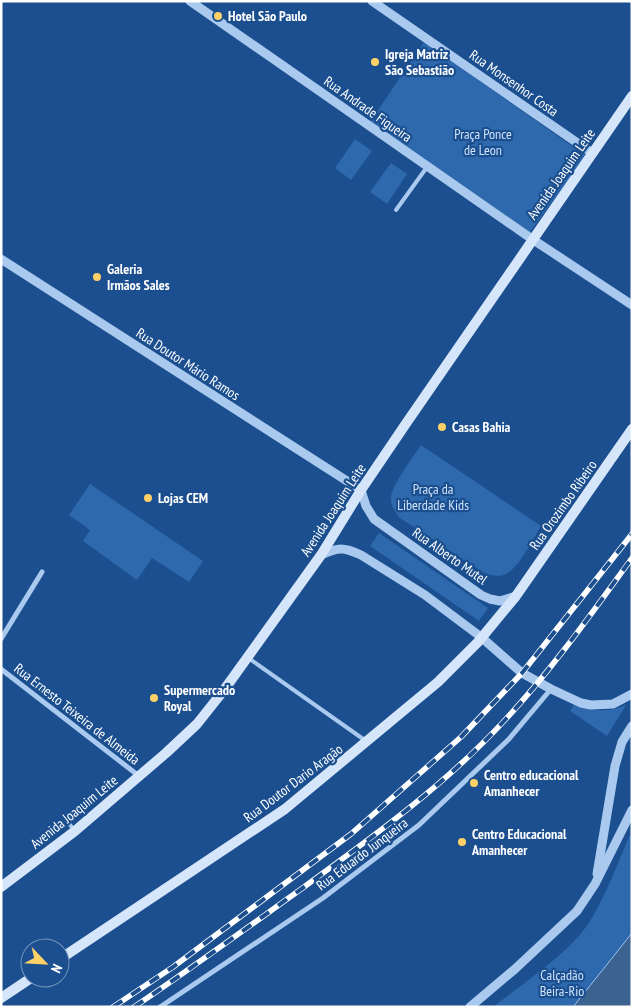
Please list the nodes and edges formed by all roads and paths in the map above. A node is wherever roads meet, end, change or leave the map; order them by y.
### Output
1 (190, 1) edge
2 (372, 1) edge
3 (632, 96) edge
4 (592, 153) junction
5 (427, 167) junction
6 (396, 210) dead end
7 (532, 239) junction
8 (1, 259) edge
9 (632, 305) edge
10 (632, 429) edge
11 (361, 490) junction
12 (321, 555) junction
13 (42, 572) dead end
14 (516, 596) junction
15 (481, 637) junction
16 (1, 639) edge
17 (247, 657) junction
18 (1, 669) edge
19 (551, 689) junction
20 (629, 696) edge
21 (632, 726) edge
22 (368, 742) junction
23 (140, 776) junction
24 (632, 810) edge
25 (66, 820) dead end
26 (74, 831) junction
27 (595, 884) junction
28 (1, 887) edge
29 (70, 952) edge
30 (20, 985) edge
31 (1, 998) edge
32 (160, 1007) edge
33 (470, 1007) edge

1 - 5 street, Rua Andrade Figueira
2 - 4 street, Rua Monsenhor Costa
3 - 4 main road, Avenida Joaquim Leite
4 - 7 main road, Avenida Joaquim Leite
5 - 6 lane
5 - 7 street, Rua Andrade Figueira
7 - 9 street, Rua Andrade Figueira
7 - 11 main road, Avenida Joaquim Leite
8 - 11 street, Rua Doutor Mário Ramos
10 - 14 main road, Rua Orozimbo Ribeiro
11 - 12 main road, Avenida Joaquim Leite
11 - 14 street, Rua Alberto Mutel
12 - 15 street
12 - 17 main road, Avenida Joaquim Leite
13 - 16 street
14 - 15 main road, Rua Doutor Dario Aragão
15 - 19 street
15 - 22 main road, Rua Doutor Dario Aragão
17 - 22 lane
17 - 23 main road, Avenida Joaquim Leite
18 - 23 street, Rua Ernesto Teixeira de Almeida
19 - 20 street
19 - 32 street, Rua Eduardo Junqueira
21 - 27 street
22 - 29 main road, Rua Doutor Dario Aragão
23 - 26 main road, Avenida Joaquim Leite
24 - 27 street
25 - 26 lane
26 - 28 main road, Avenida Joaquim Leite
27 - 33 street
30 - 31 main road

